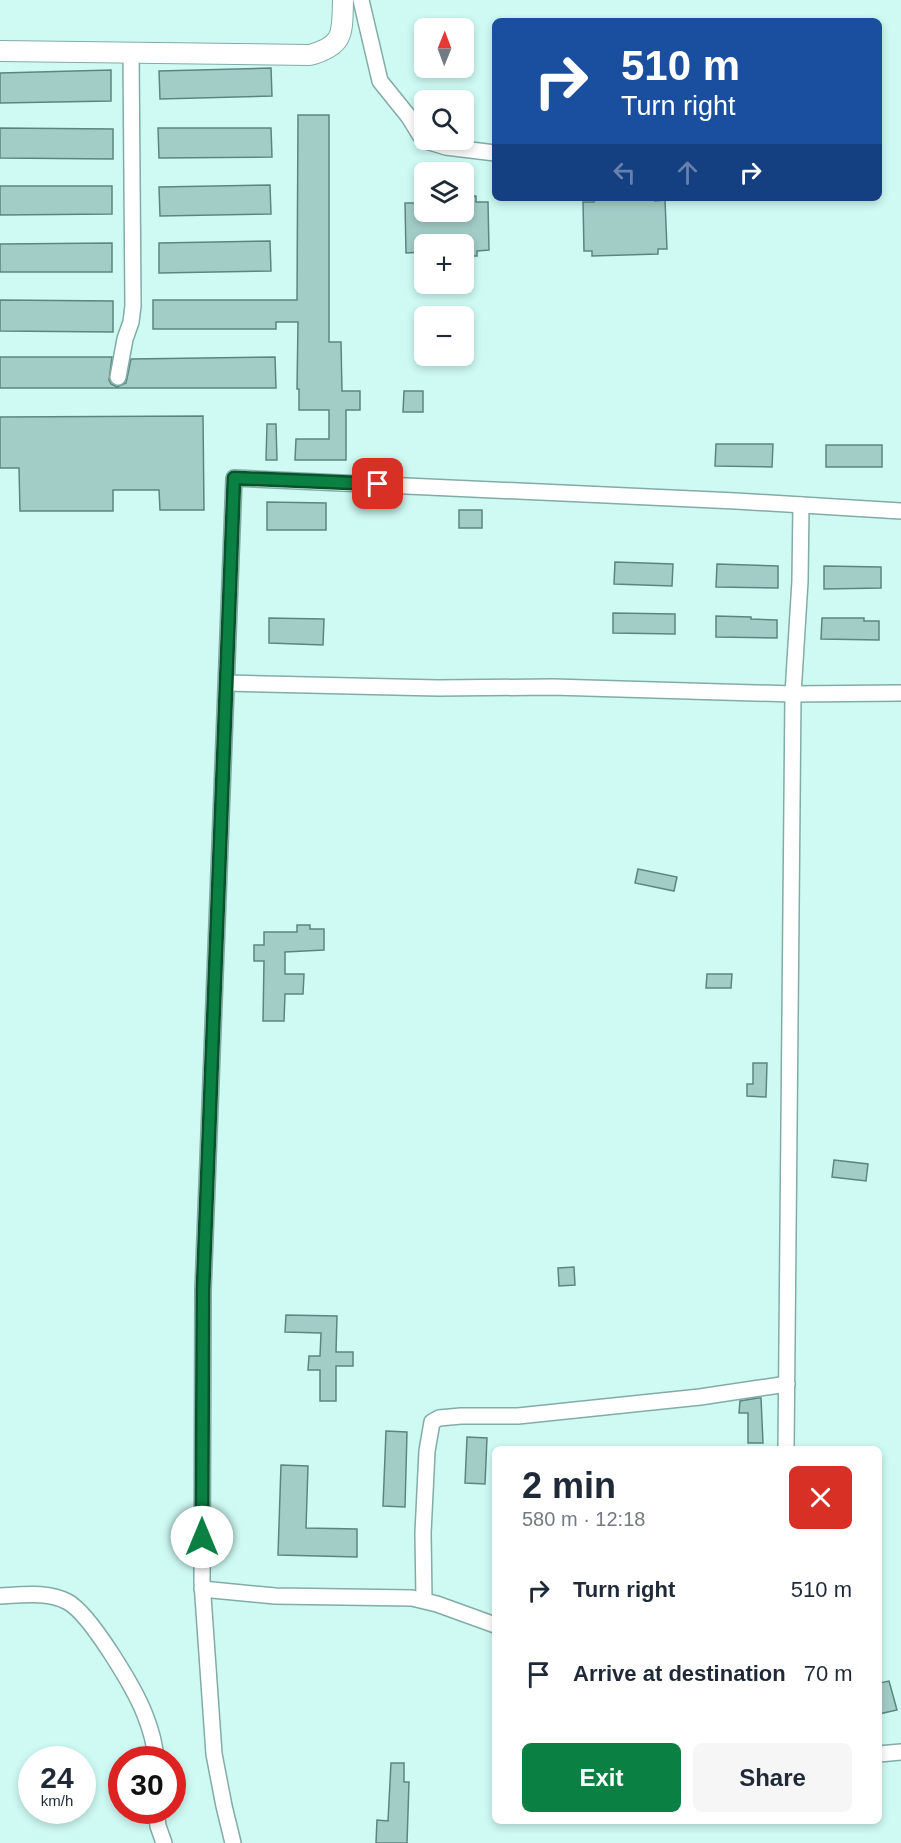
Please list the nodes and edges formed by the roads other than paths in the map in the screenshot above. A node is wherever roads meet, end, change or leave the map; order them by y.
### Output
1 (343, 0) edge
2 (361, 0) edge
3 (0, 51) edge
4 (131, 52) junction
5 (492, 153) edge
6 (118, 377) dead end
7 (801, 505) junction
8 (901, 511) edge
9 (227, 683) junction
10 (901, 693) edge
11 (793, 694) junction
12 (787, 1384) junction
13 (786, 1446) edge
14 (202, 1588) junction
15 (0, 1596) edge
16 (424, 1600) junction
17 (492, 1624) edge
18 (155, 1746) edge
19 (901, 1752) edge
20 (882, 1754) edge
21 (158, 1824) edge
22 (164, 1843) edge
23 (233, 1843) edge

1 - 4 street
2 - 5 street
3 - 4 street
4 - 6 street
7 - 8 street
7 - 9 street
7 - 11 street
9 - 11 street
9 - 14 street
10 - 11 street
11 - 12 street
12 - 13 street
12 - 16 street
14 - 16 street
14 - 23 street
15 - 18 street
16 - 17 street
19 - 20 street
21 - 22 street

